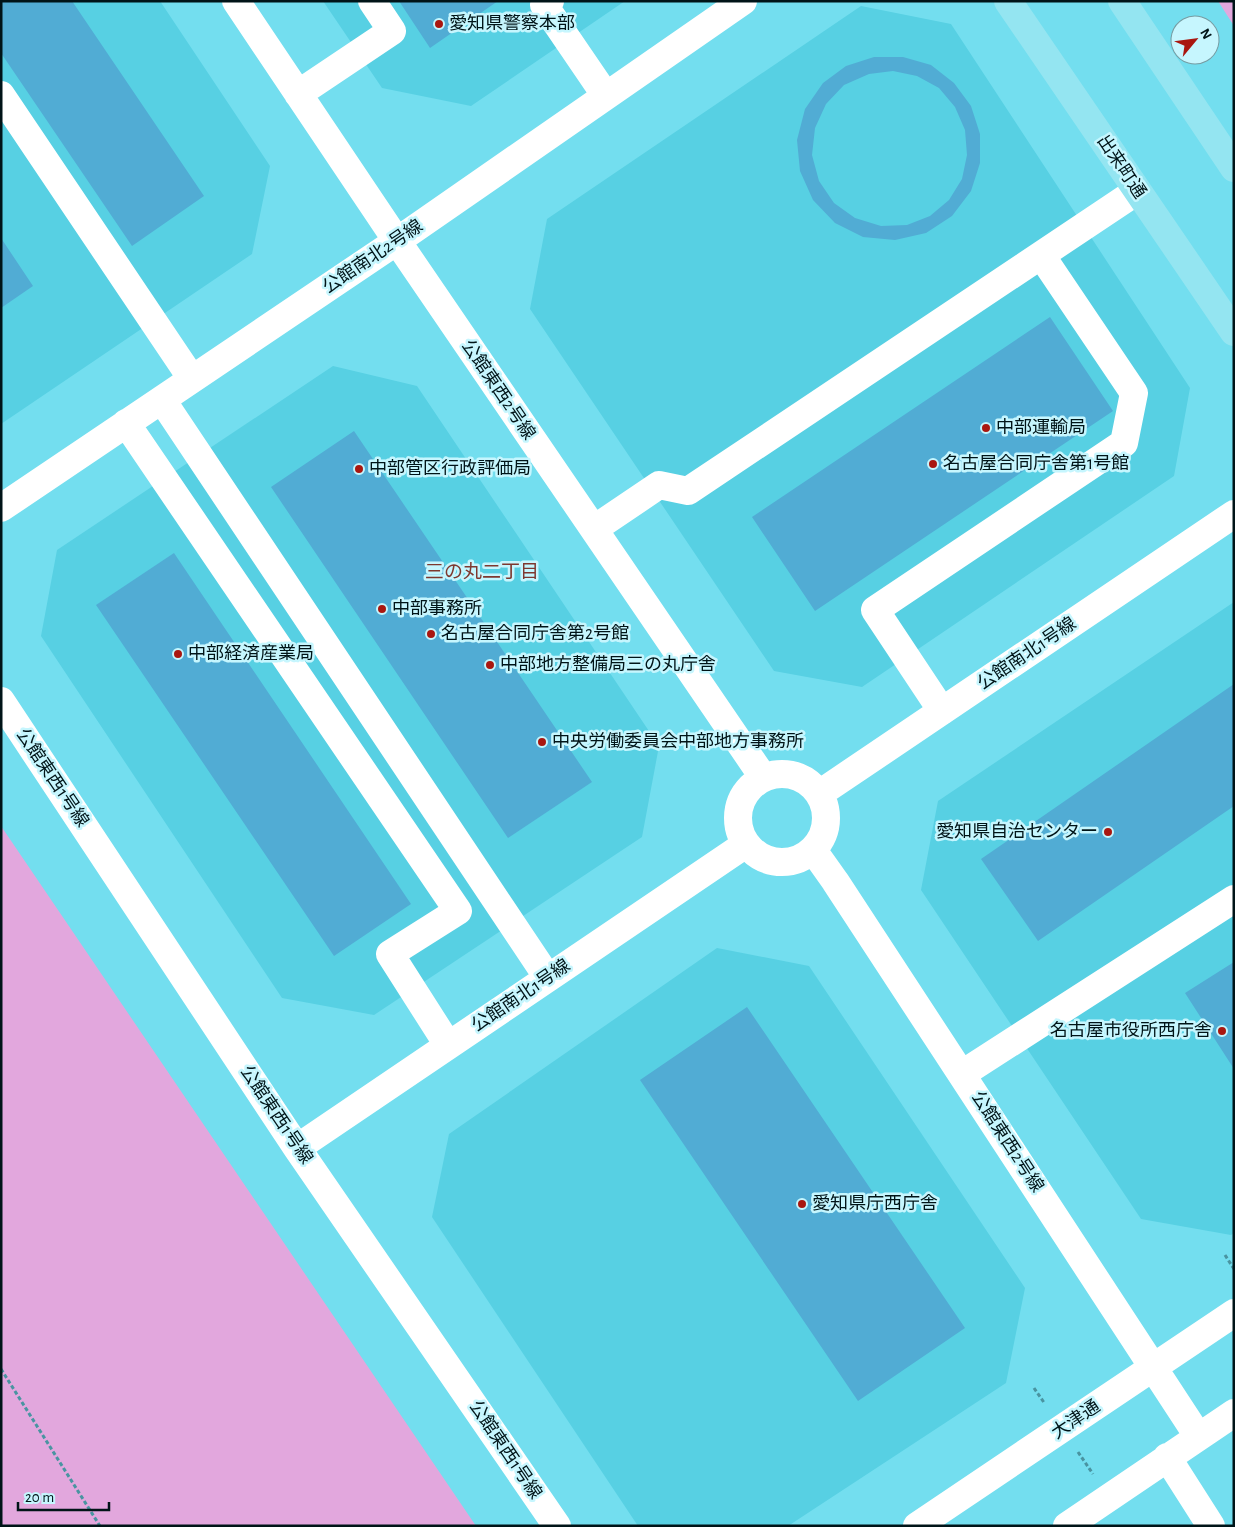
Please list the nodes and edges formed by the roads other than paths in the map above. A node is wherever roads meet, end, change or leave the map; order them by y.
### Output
1 (236, 1) edge
2 (372, 1) edge
3 (550, 1) edge
4 (743, 1) edge
5 (1008, 1) edge
6 (1122, 1) edge
7 (298, 94) junction
8 (1, 95) edge
9 (606, 96) junction
10 (1234, 168) edge
11 (1137, 191) junction
12 (397, 241) junction
13 (1041, 254) junction
14 (1234, 332) edge
15 (192, 379) junction
16 (162, 400) junction
17 (126, 423) junction
18 (1, 508) edge
19 (1234, 514) edge
20 (594, 529) junction
21 (1, 701) edge
22 (942, 711) junction
23 (763, 777) junction
24 (819, 794) junction
25 (746, 844) junction
26 (813, 850) junction
27 (1234, 899) edge
28 (548, 978) junction
29 (448, 1045) junction
30 (962, 1074) junction
31 (297, 1148) junction
32 (1234, 1313) edge
33 (1154, 1367) junction
34 (1234, 1412) edge
35 (1198, 1436) junction
36 (1167, 1457) junction
37 (557, 1526) edge
38 (917, 1526) edge
39 (1067, 1526) edge
40 (1212, 1526) edge

1 - 7 street, 公館東西2号線
2 - 7 street
3 - 9 street
4 - 9 street, 公館南北2号線
5 - 11 main road, 出来町通
6 - 10 main road
7 - 12 street, 公館東西2号線
8 - 15 street
9 - 12 street, 公館南北2号線
11 - 13 street
11 - 14 main road, 出来町通
12 - 15 street, 公館南北2号線
12 - 20 street, 公館東西2号線
13 - 20 street
13 - 22 street
15 - 16 street, 公館南北2号線
16 - 17 street, 公館南北2号線
16 - 28 street
17 - 18 street, 公館南北2号線
17 - 29 street
19 - 22 street, 公館南北1号線
20 - 23 street, 公館東西2号線
21 - 31 street, 公館東西1号線
22 - 24 street, 公館南北1号線
23 - 24 street
23 - 25 street
24 - 26 street
25 - 26 street
25 - 28 street, 公館南北1号線
26 - 30 street, 公館東西2号線
27 - 30 street
28 - 29 street, 公館南北1号線
29 - 31 street, 公館南北1号線
30 - 33 street, 公館東西2号線
31 - 37 street, 公館東西1号線
32 - 33 street, 大津通
33 - 35 street, 公館東西2号線
33 - 38 street, 大津通
34 - 35 street
35 - 36 street
36 - 39 street
36 - 40 street

